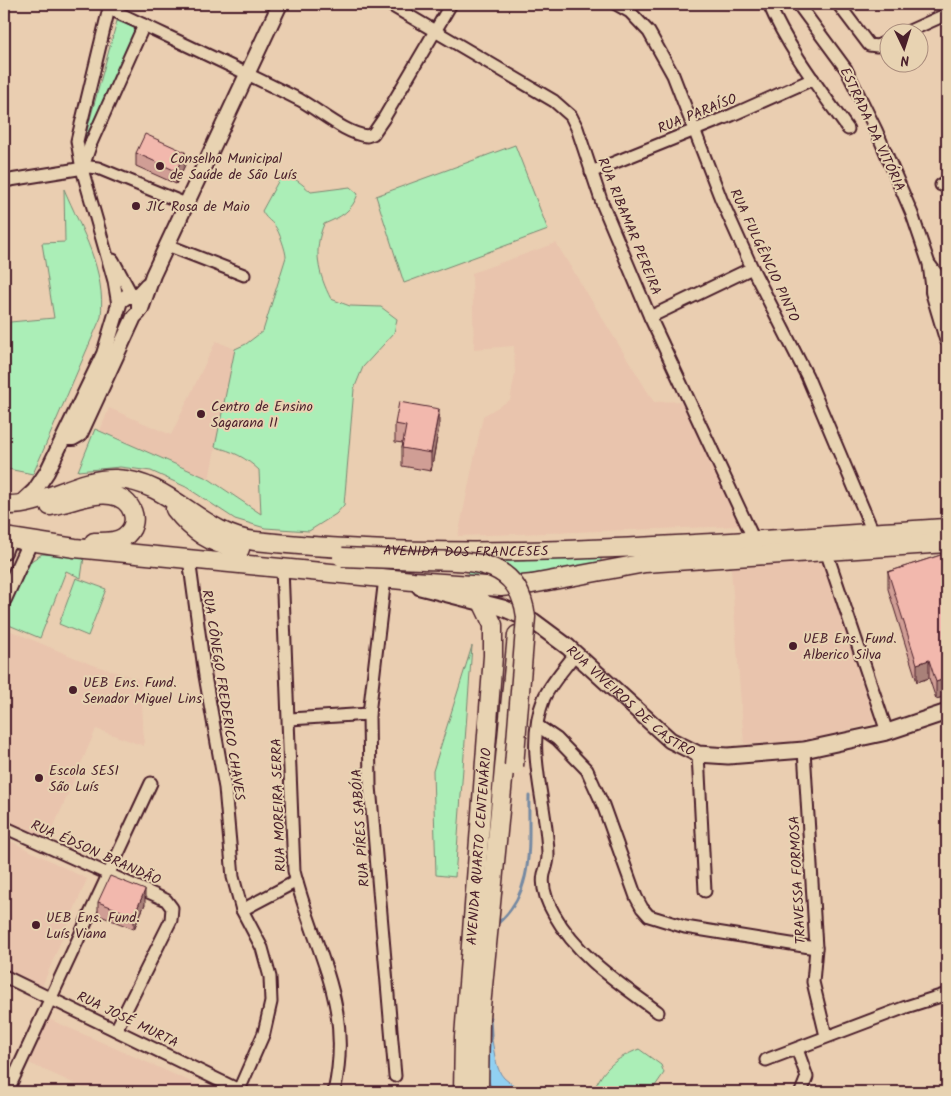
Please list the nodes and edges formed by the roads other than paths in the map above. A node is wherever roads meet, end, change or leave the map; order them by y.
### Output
1 (280, 4) edge
2 (389, 4) edge
3 (451, 4) edge
4 (616, 4) edge
5 (769, 4) edge
6 (798, 4) edge
7 (838, 4) edge
8 (110, 6) edge
9 (947, 14) edge
10 (928, 23) edge
11 (144, 25) junction
12 (435, 30) junction
13 (878, 46) edge
14 (247, 73) junction
15 (813, 79) junction
16 (694, 130) junction
17 (848, 130) dead end
18 (82, 169) junction
19 (591, 172) junction
20 (4, 181) edge
21 (186, 204) junction
22 (100, 237) junction
23 (167, 245) junction
24 (752, 268) junction
25 (244, 275) dead end
26 (942, 288) edge
27 (135, 305) junction
28 (119, 308) junction
29 (650, 317) junction
30 (947, 339) edge
31 (64, 438) junction
32 (151, 486) junction
33 (9, 505) edge
34 (947, 528) edge
35 (873, 532) junction
36 (5, 540) edge
37 (754, 540) junction
38 (30, 542) junction
39 (947, 543) edge
40 (826, 551) junction
41 (189, 559) junction
42 (282, 568) junction
43 (386, 578) junction
44 (4, 599) edge
45 (482, 602) junction
46 (533, 621) junction
47 (575, 654) junction
48 (947, 712) edge
49 (369, 714) junction
50 (290, 719) junction
51 (538, 726) junction
52 (887, 732) junction
53 (804, 750) junction
54 (698, 754) junction
55 (151, 783) dead end
56 (4, 827) edge
57 (488, 845) junction
58 (108, 874) junction
59 (297, 881) junction
60 (705, 891) dead end
61 (242, 910) junction
62 (816, 948) junction
63 (4, 976) edge
64 (947, 994) edge
65 (50, 998) junction
66 (658, 1012) dead end
67 (116, 1030) junction
68 (826, 1036) junction
69 (797, 1049) junction
70 (766, 1060) dead end
71 (395, 1076) dead end
72 (6, 1092) edge
73 (240, 1092) edge
74 (334, 1092) edge
75 (463, 1092) edge
76 (479, 1092) edge
77 (801, 1092) edge

1 - 14 street
2 - 12 street, RUA RIBAMAR PEREIRA
3 - 12 street
4 - 16 street, RUA FULGÊNCIO PINTO
5 - 15 street
6 - 26 street, ESTRADA DA VITÓRIA
7 - 13 street
8 - 11 street
8 - 18 street
9 - 10 street
11 - 14 street
11 - 18 street
12 - 14 street
12 - 19 street, RUA RIBAMAR PEREIRA
14 - 21 street
15 - 16 street, RUA PARAÍSO
15 - 17 street
16 - 19 street, RUA PARAÍSO
16 - 24 street, RUA FULGÊNCIO PINTO
18 - 20 street
18 - 21 street
18 - 22 street
19 - 29 street, RUA RIBAMAR PEREIRA
21 - 23 street
22 - 27 street
22 - 28 street
23 - 25 street
23 - 27 street
24 - 29 street
24 - 35 street, RUA FULGÊNCIO PINTO
26 - 30 street, ESTRADA DA VITÓRIA
27 - 28 street
27 - 28 street
27 - 31 street
28 - 31 street
29 - 37 street, RUA RIBAMAR PEREIRA
31 - 33 street
32 - 33 main road, AVENIDA DOS FRANCESES
32 - 37 main road, AVENIDA DOS FRANCESES
32 - 57 main road, bridge
33 - 36 main road
34 - 35 main road, AVENIDA DOS FRANCESES
35 - 37 main road, AVENIDA DOS FRANCESES
36 - 38 main road
38 - 41 main road
38 - 44 street
39 - 40 main road
40 - 43 main road
40 - 52 street
41 - 42 main road
41 - 61 street, RUA CÔNEGO FREDERICO CHAVES
42 - 43 main road
42 - 50 street, RUA MOREIRA SERRA
43 - 45 main road, RUA VIVEIROS DE CASTRO
43 - 49 street, RUA PÍRES SABÓIA
45 - 46 main road, RUA VIVEIROS DE CASTRO
45 - 57 main road, AVENIDA QUARTO CENTENÁRIO
46 - 47 main road, RUA VIVEIROS DE CASTRO
46 - 57 main road, AVENIDA QUARTO CENTENÁRIO
47 - 51 street
47 - 54 main road, RUA VIVEIROS DE CASTRO
48 - 52 main road, RUA VIVEIROS DE CASTRO
49 - 50 street
49 - 71 street, RUA PÍRES SABÓIA
50 - 59 street, RUA MOREIRA SERRA
51 - 62 street
51 - 66 street
52 - 53 main road, RUA VIVEIROS DE CASTRO
53 - 54 main road, RUA VIVEIROS DE CASTRO
53 - 62 street, TRAVESSA FORMOSA
54 - 60 street
55 - 58 street
56 - 58 street, RUA ÉDSON BRANDÃO
57 - 75 main road, AVENIDA QUARTO CENTENÁRIO
57 - 76 main road, AVENIDA QUARTO CENTENÁRIO
58 - 65 street
58 - 67 street, RUA ÉDSON BRANDÃO
59 - 61 street
59 - 74 street, RUA MOREIRA SERRA
61 - 73 street, RUA CÔNEGO FREDERICO CHAVES
62 - 68 street, TRAVESSA FORMOSA
63 - 65 street, RUA JOSÉ MURTA
64 - 68 street
65 - 67 street, RUA JOSÉ MURTA
65 - 72 street
67 - 73 street, RUA JOSÉ MURTA
68 - 69 street
69 - 70 street
69 - 77 street

